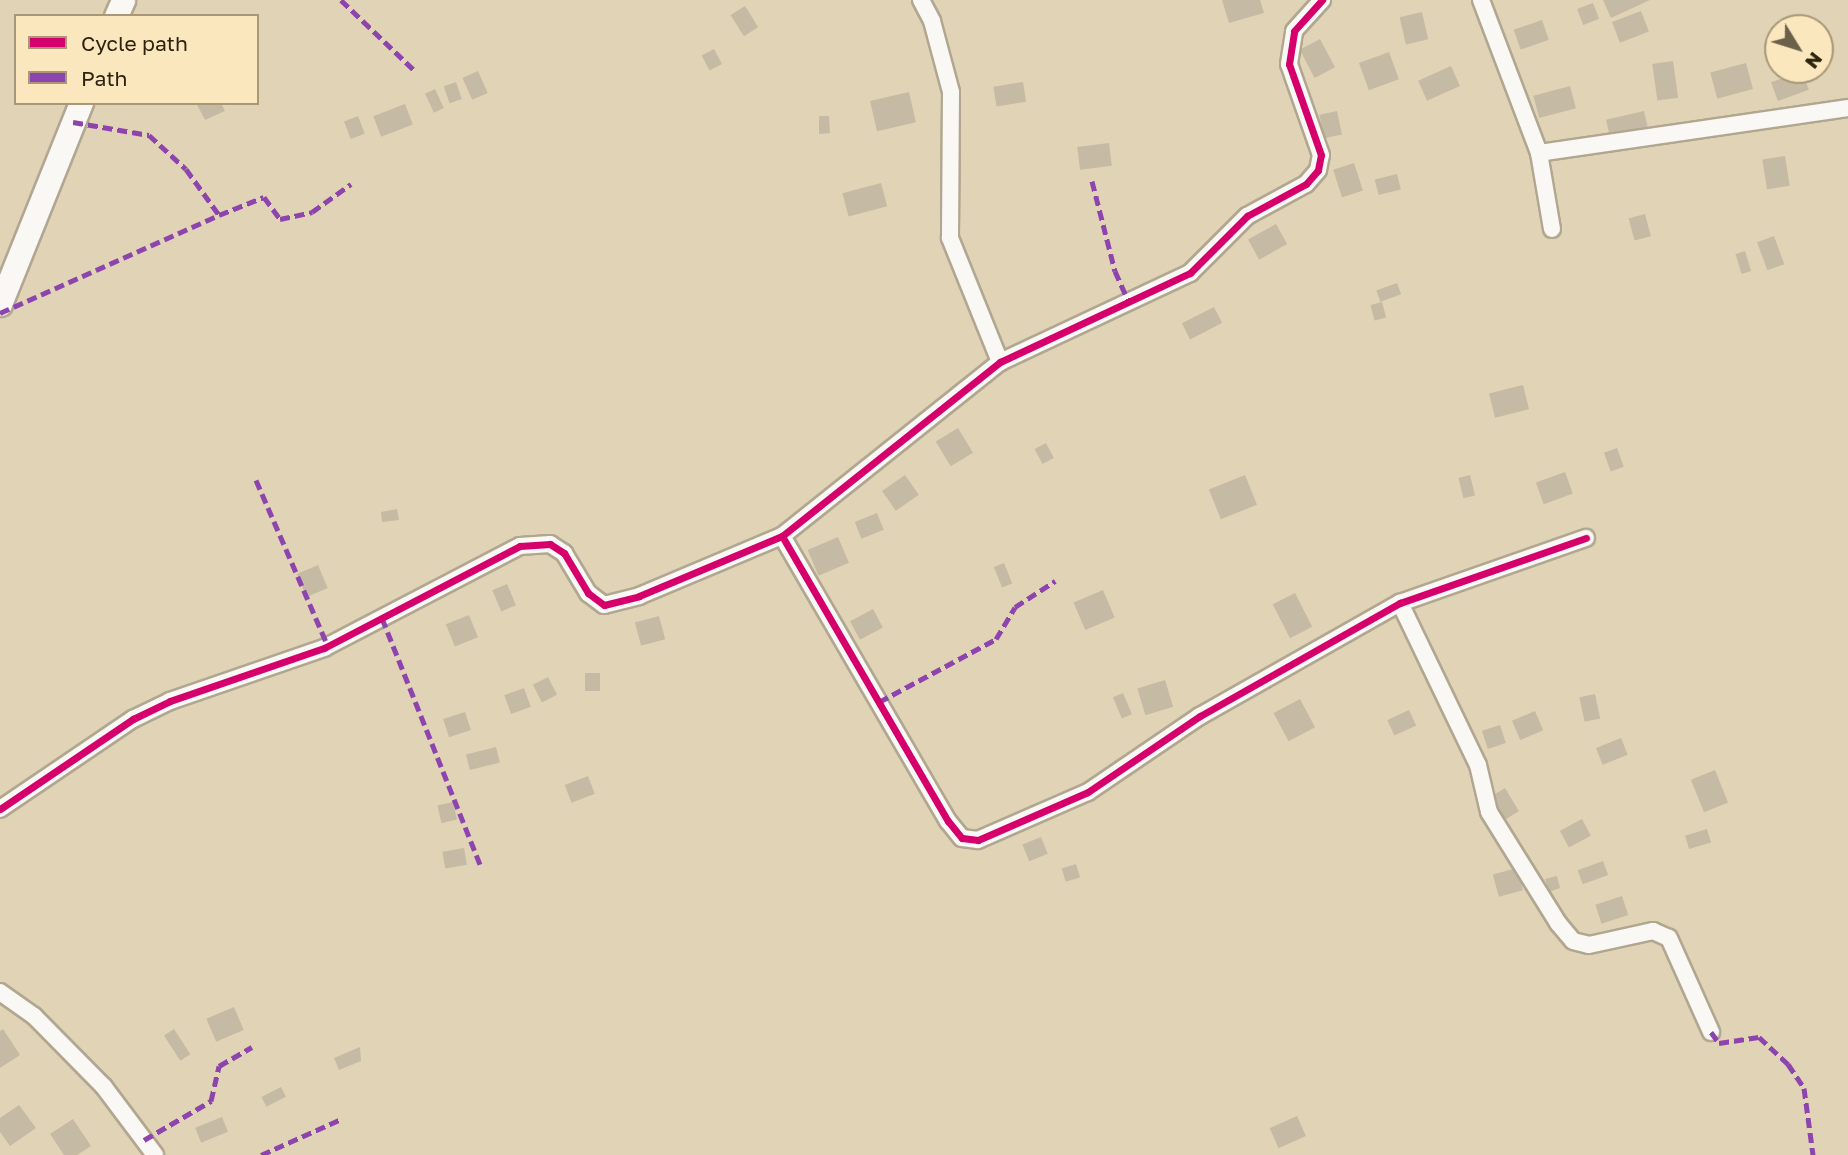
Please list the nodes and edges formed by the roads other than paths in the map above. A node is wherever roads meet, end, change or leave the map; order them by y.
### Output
1 (921, 0) edge
2 (1322, 0) edge
3 (1481, 0) edge
4 (80, 105) edge
5 (1848, 108) edge
6 (1539, 153) junction
7 (1552, 229) dead end
8 (0, 304) edge
9 (1000, 362) junction
10 (782, 536) junction
11 (1586, 538) dead end
12 (1400, 603) junction
13 (0, 809) edge
14 (0, 992) edge
15 (1711, 1032) dead end
16 (155, 1155) edge

1 - 9 street
2 - 9 street
3 - 6 street
4 - 8 main road
5 - 6 street
6 - 7 street
9 - 10 street
10 - 12 street
10 - 13 street
11 - 12 street
12 - 15 street
14 - 16 street

